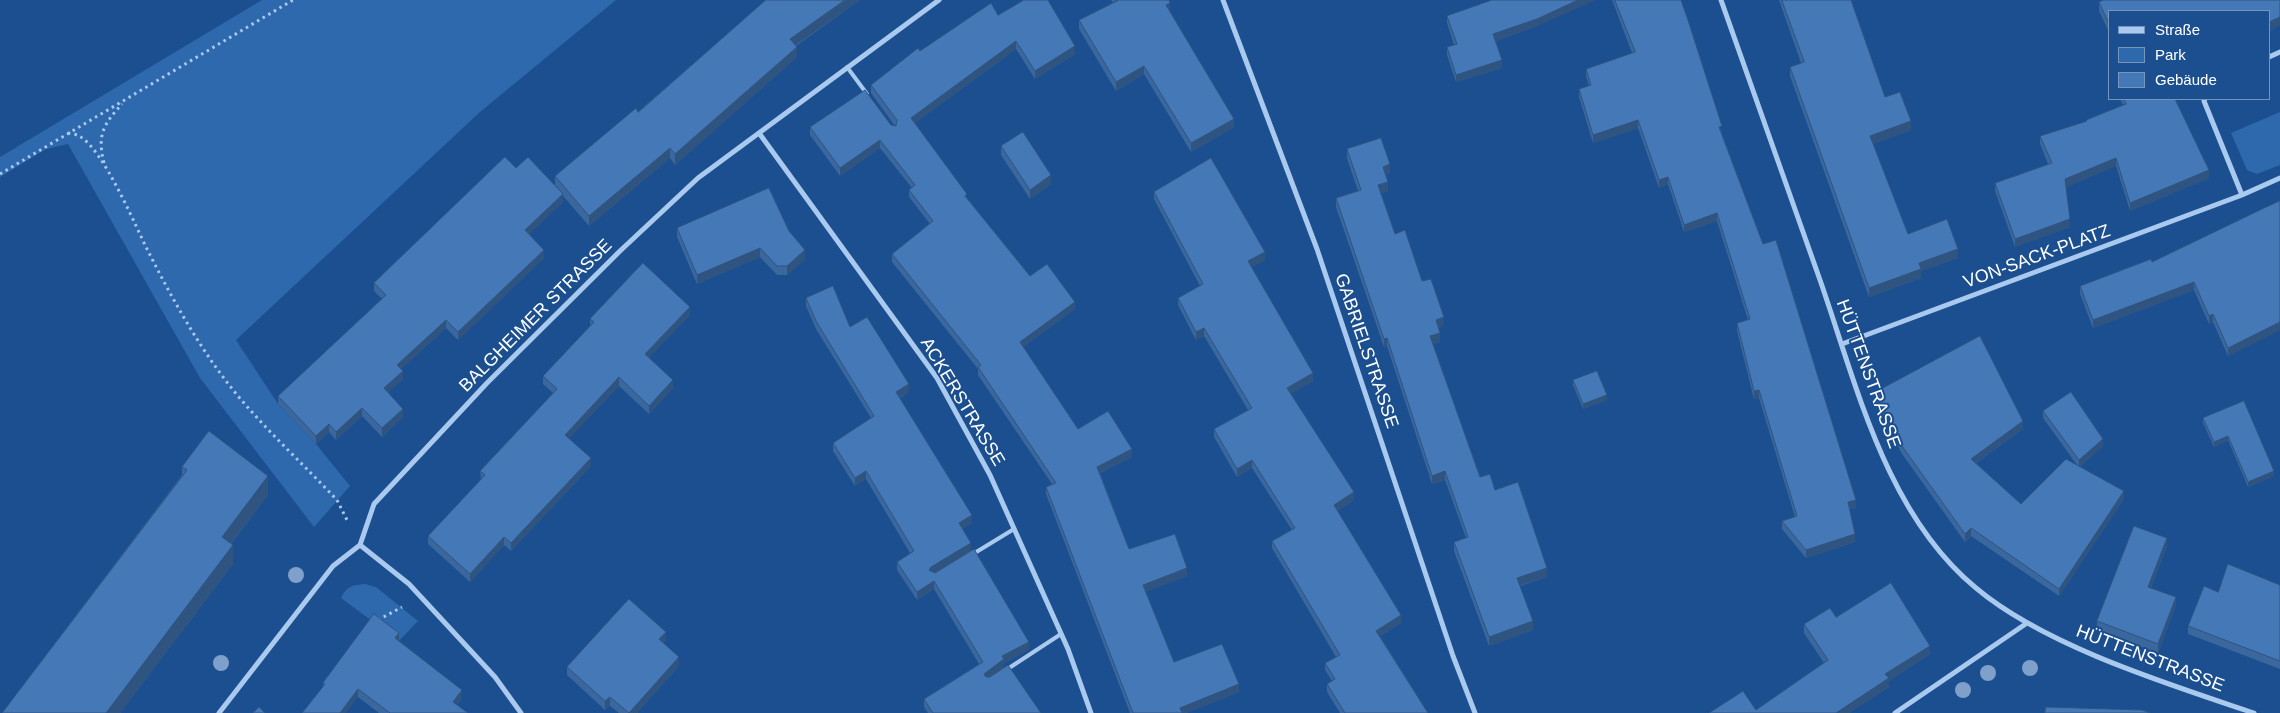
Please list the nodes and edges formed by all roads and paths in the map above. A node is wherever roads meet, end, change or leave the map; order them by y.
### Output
1 (293, 0) edge
2 (939, 0) edge
3 (1223, 0) edge
4 (1721, 0) edge
5 (847, 68) junction
6 (871, 99) edge
7 (2204, 100) edge
8 (124, 102) junction
9 (68, 133) junction
10 (759, 133) junction
11 (105, 166) junction
12 (0, 174) edge
13 (2280, 178) edge
14 (2242, 195) junction
15 (1842, 344) junction
16 (1014, 529) junction
17 (360, 545) junction
18 (966, 558) edge
19 (402, 607) dead end
20 (374, 622) edge
21 (2027, 623) junction
22 (1061, 634) junction
23 (1004, 671) edge
24 (219, 713) edge
25 (521, 713) edge
26 (1091, 713) edge
27 (1475, 713) edge
28 (1895, 713) edge
29 (2254, 713) edge

1 - 8 path
2 - 5 street, BALGHEIMER STRASSE
3 - 27 street, GABRIELSTRASSE
4 - 15 street, HÜTTENSTRASSE
5 - 6 lane
5 - 10 street, BALGHEIMER STRASSE
7 - 14 street
8 - 9 path
8 - 11 path
9 - 11 path
9 - 12 path
10 - 16 street, ACKERSTRASSE
10 - 17 street, BALGHEIMER STRASSE
11 - 17 path
13 - 14 street, VON-SACK-PLATZ
14 - 15 street, VON-SACK-PLATZ
15 - 21 street, HÜTTENSTRASSE
16 - 18 lane
16 - 22 street, ACKERSTRASSE
17 - 24 street
17 - 25 street
19 - 20 path
21 - 28 street
21 - 29 street, HÜTTENSTRASSE
22 - 23 lane
22 - 26 street, ACKERSTRASSE

